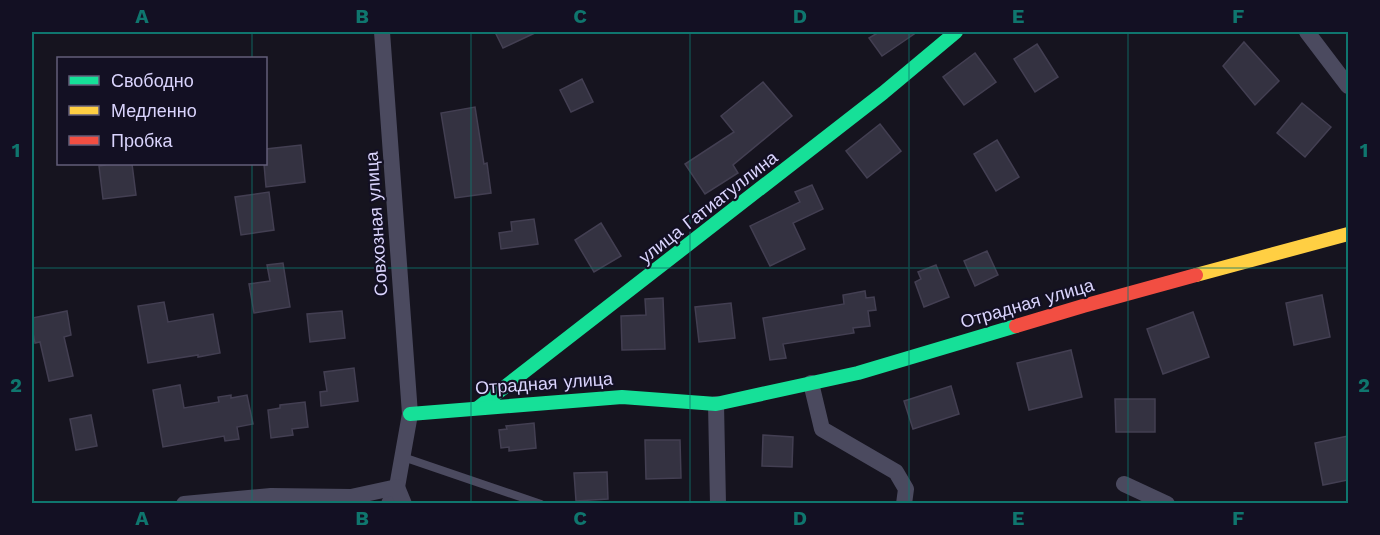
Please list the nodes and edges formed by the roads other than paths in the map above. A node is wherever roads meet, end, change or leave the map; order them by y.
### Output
1 (382, 32) edge
2 (956, 32) edge
3 (1307, 32) edge
4 (1348, 86) edge
5 (1348, 237) edge
6 (812, 383) junction
7 (716, 404) junction
8 (479, 407) junction
9 (410, 414) junction
10 (402, 457) junction
11 (1124, 484) dead end
12 (397, 488) junction
13 (184, 504) edge
14 (389, 504) edge
15 (404, 504) edge
16 (542, 504) edge
17 (718, 504) edge
18 (904, 504) edge
19 (1167, 504) edge

1 - 9 street, Совхозная улица
2 - 8 street, улица Гатиатуллина
3 - 4 street
5 - 6 street, Отрадная улица
6 - 7 street, Отрадная улица
6 - 18 street
7 - 8 street, Отрадная улица
7 - 17 street
8 - 9 street, Отрадная улица
9 - 10 street, Совхозная улица
10 - 12 street, Совхозная улица
10 - 16 lane
11 - 19 street
12 - 13 street
12 - 14 street, Совхозная улица
12 - 15 street

